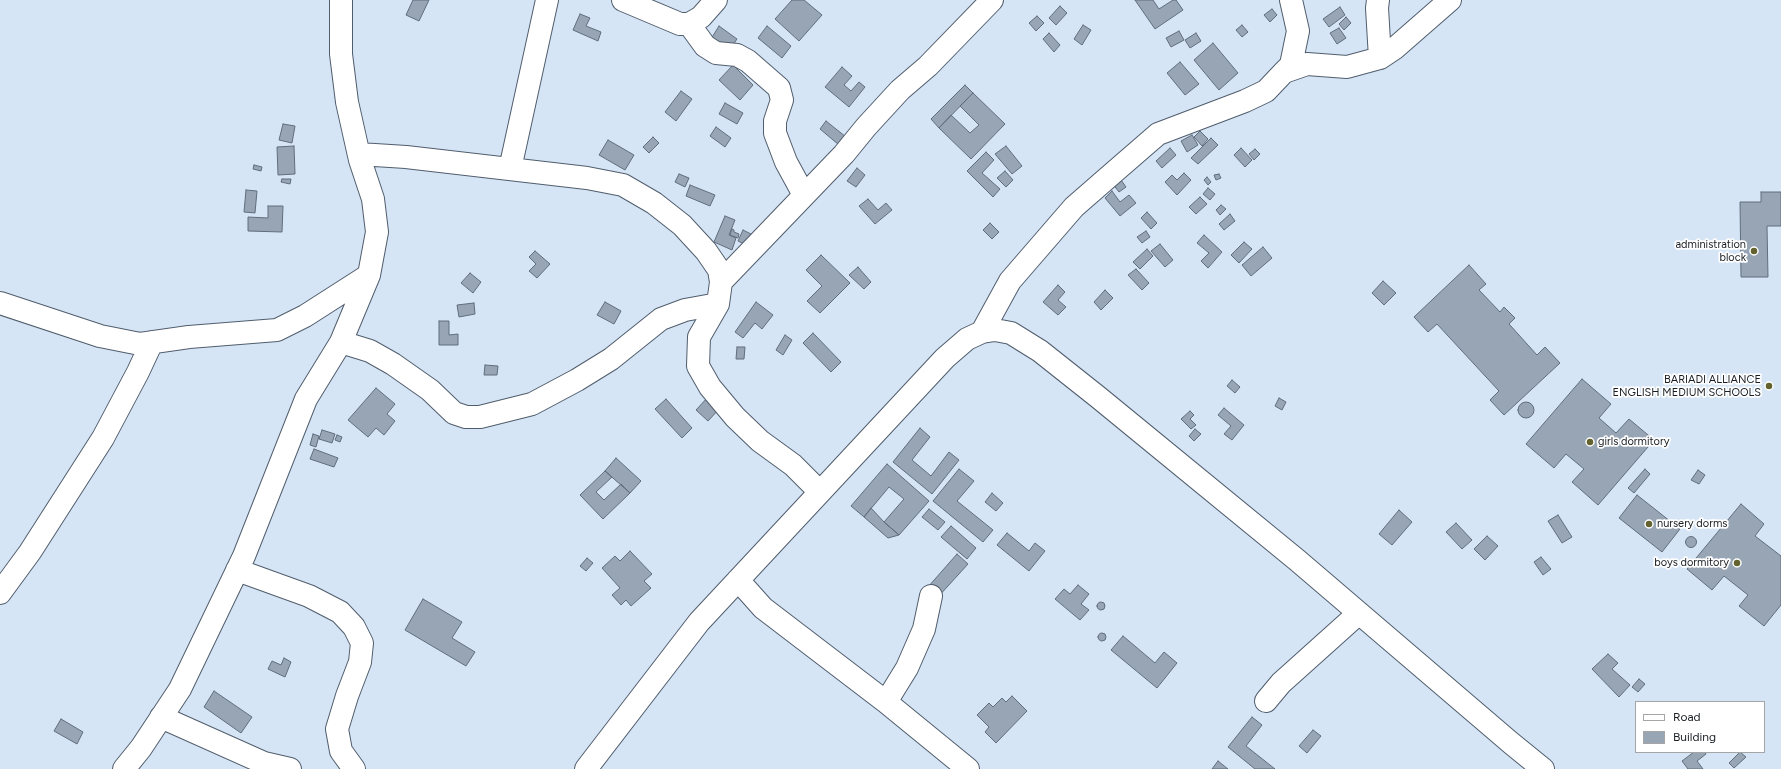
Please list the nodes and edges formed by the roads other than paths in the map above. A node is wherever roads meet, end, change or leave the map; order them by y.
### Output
1 (341, 0) edge
2 (547, 0) edge
3 (623, 0) edge
4 (716, 0) edge
5 (992, 0) edge
6 (1291, 0) edge
7 (1378, 0) edge
8 (1450, 0) edge
9 (689, 24) junction
10 (1380, 58) junction
11 (1284, 72) junction
12 (359, 154) junction
13 (510, 169) junction
14 (804, 195) junction
15 (369, 275) junction
16 (721, 282) junction
17 (0, 303) edge
18 (718, 304) junction
19 (982, 332) junction
20 (152, 342) junction
21 (341, 342) junction
22 (820, 492) junction
23 (237, 570) junction
24 (738, 580) junction
25 (0, 593) edge
26 (931, 596) dead end
27 (1359, 613) junction
28 (1266, 700) dead end
29 (886, 702) junction
30 (161, 717) junction
31 (124, 769) edge
32 (290, 769) edge
33 (351, 769) edge
34 (354, 769) edge
35 (586, 769) edge
36 (968, 769) edge
37 (1543, 769) edge

1 - 12 street
2 - 13 street
3 - 9 street
4 - 9 street
5 - 14 street
6 - 11 street
7 - 10 street
8 - 10 street
9 - 14 street
10 - 11 street
11 - 19 street
12 - 13 street
12 - 15 street
13 - 16 street
14 - 16 street
15 - 20 street
15 - 21 street
16 - 18 street
17 - 20 street
18 - 21 street
18 - 22 street
19 - 22 street
19 - 27 street
20 - 25 street
21 - 23 street
22 - 24 street
23 - 30 street
23 - 34 street
24 - 29 street
24 - 35 street
26 - 29 street
27 - 28 street
27 - 37 street
29 - 36 street
30 - 31 street
30 - 32 street
33 - 34 street

